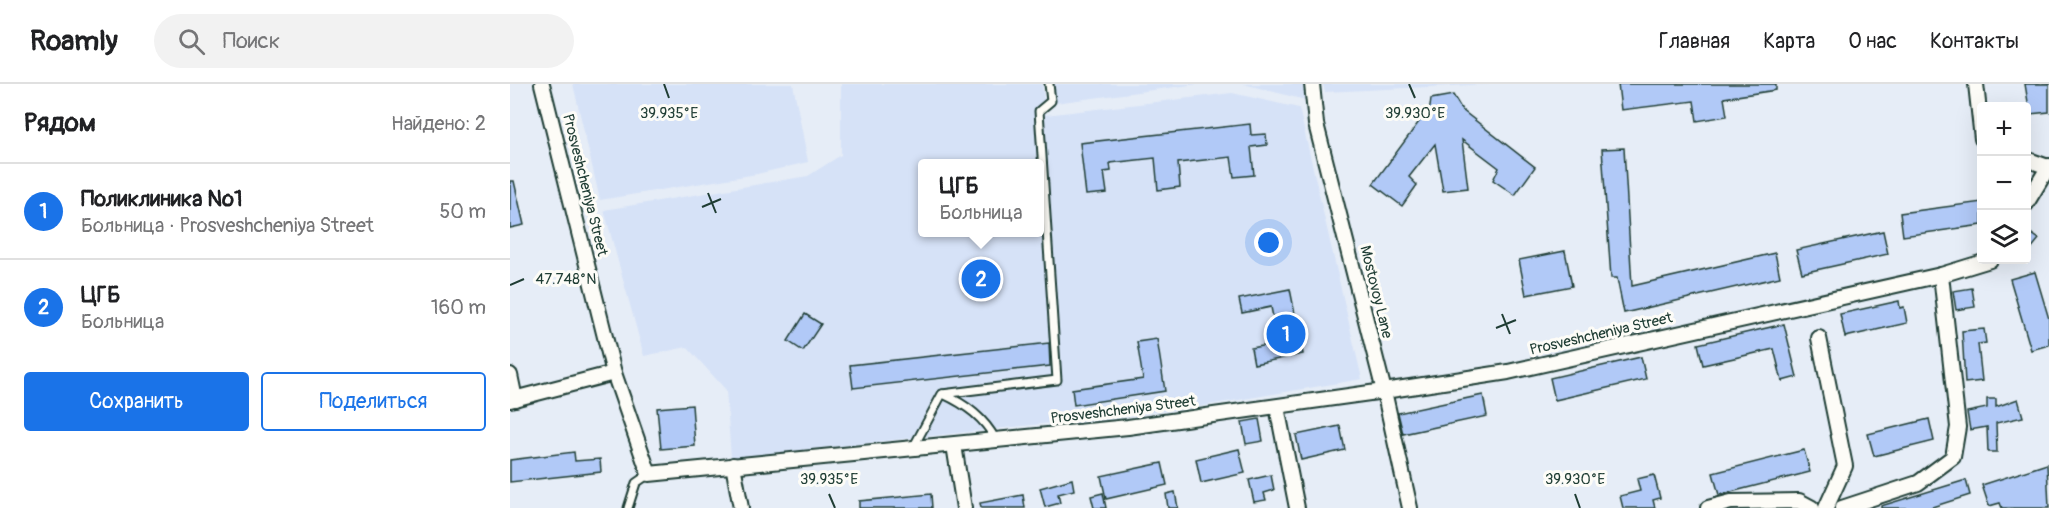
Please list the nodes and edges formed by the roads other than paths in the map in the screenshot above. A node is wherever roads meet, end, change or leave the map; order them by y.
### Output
1 (542, 84) edge
2 (1049, 84) edge
3 (1312, 84) edge
4 (1976, 84) edge
5 (1978, 102) edge
6 (1042, 159) edge
7 (2031, 161) edge
8 (2049, 168) edge
9 (1044, 186) edge
10 (2031, 196) edge
11 (1977, 264) edge
12 (1941, 275) junction
13 (1819, 338) dead end
14 (614, 373) junction
15 (510, 375) edge
16 (1384, 392) junction
17 (942, 393) junction
18 (513, 399) edge
19 (1277, 407) junction
20 (996, 440) junction
21 (954, 445) junction
22 (914, 447) junction
23 (733, 465) junction
24 (649, 474) junction
25 (628, 508) edge
26 (741, 508) edge
27 (964, 508) edge
28 (1297, 508) edge
29 (1410, 508) edge
30 (1708, 508) edge
31 (1812, 508) edge
32 (1826, 508) edge
33 (1842, 508) edge

1 - 14 street, Prosveshcheniya Street
2 - 6 lane
3 - 16 street, Mostovoy Lane
4 - 5 street
7 - 8 street
8 - 10 street
9 - 17 lane
11 - 12 street, Prosveshcheniya Street
12 - 16 street, Prosveshcheniya Street
12 - 33 street
13 - 32 street
14 - 18 street
14 - 24 street, Prosveshcheniya Street
15 - 18 street
16 - 19 street, Prosveshcheniya Street
16 - 29 street, Mostovoy Lane
17 - 20 lane
17 - 22 lane
19 - 20 street, Prosveshcheniya Street
19 - 28 street
20 - 21 street, Prosveshcheniya Street
21 - 22 street, Prosveshcheniya Street
21 - 27 street
22 - 23 street, Prosveshcheniya Street
23 - 24 street, Prosveshcheniya Street
23 - 26 street
24 - 25 lane
30 - 31 street

